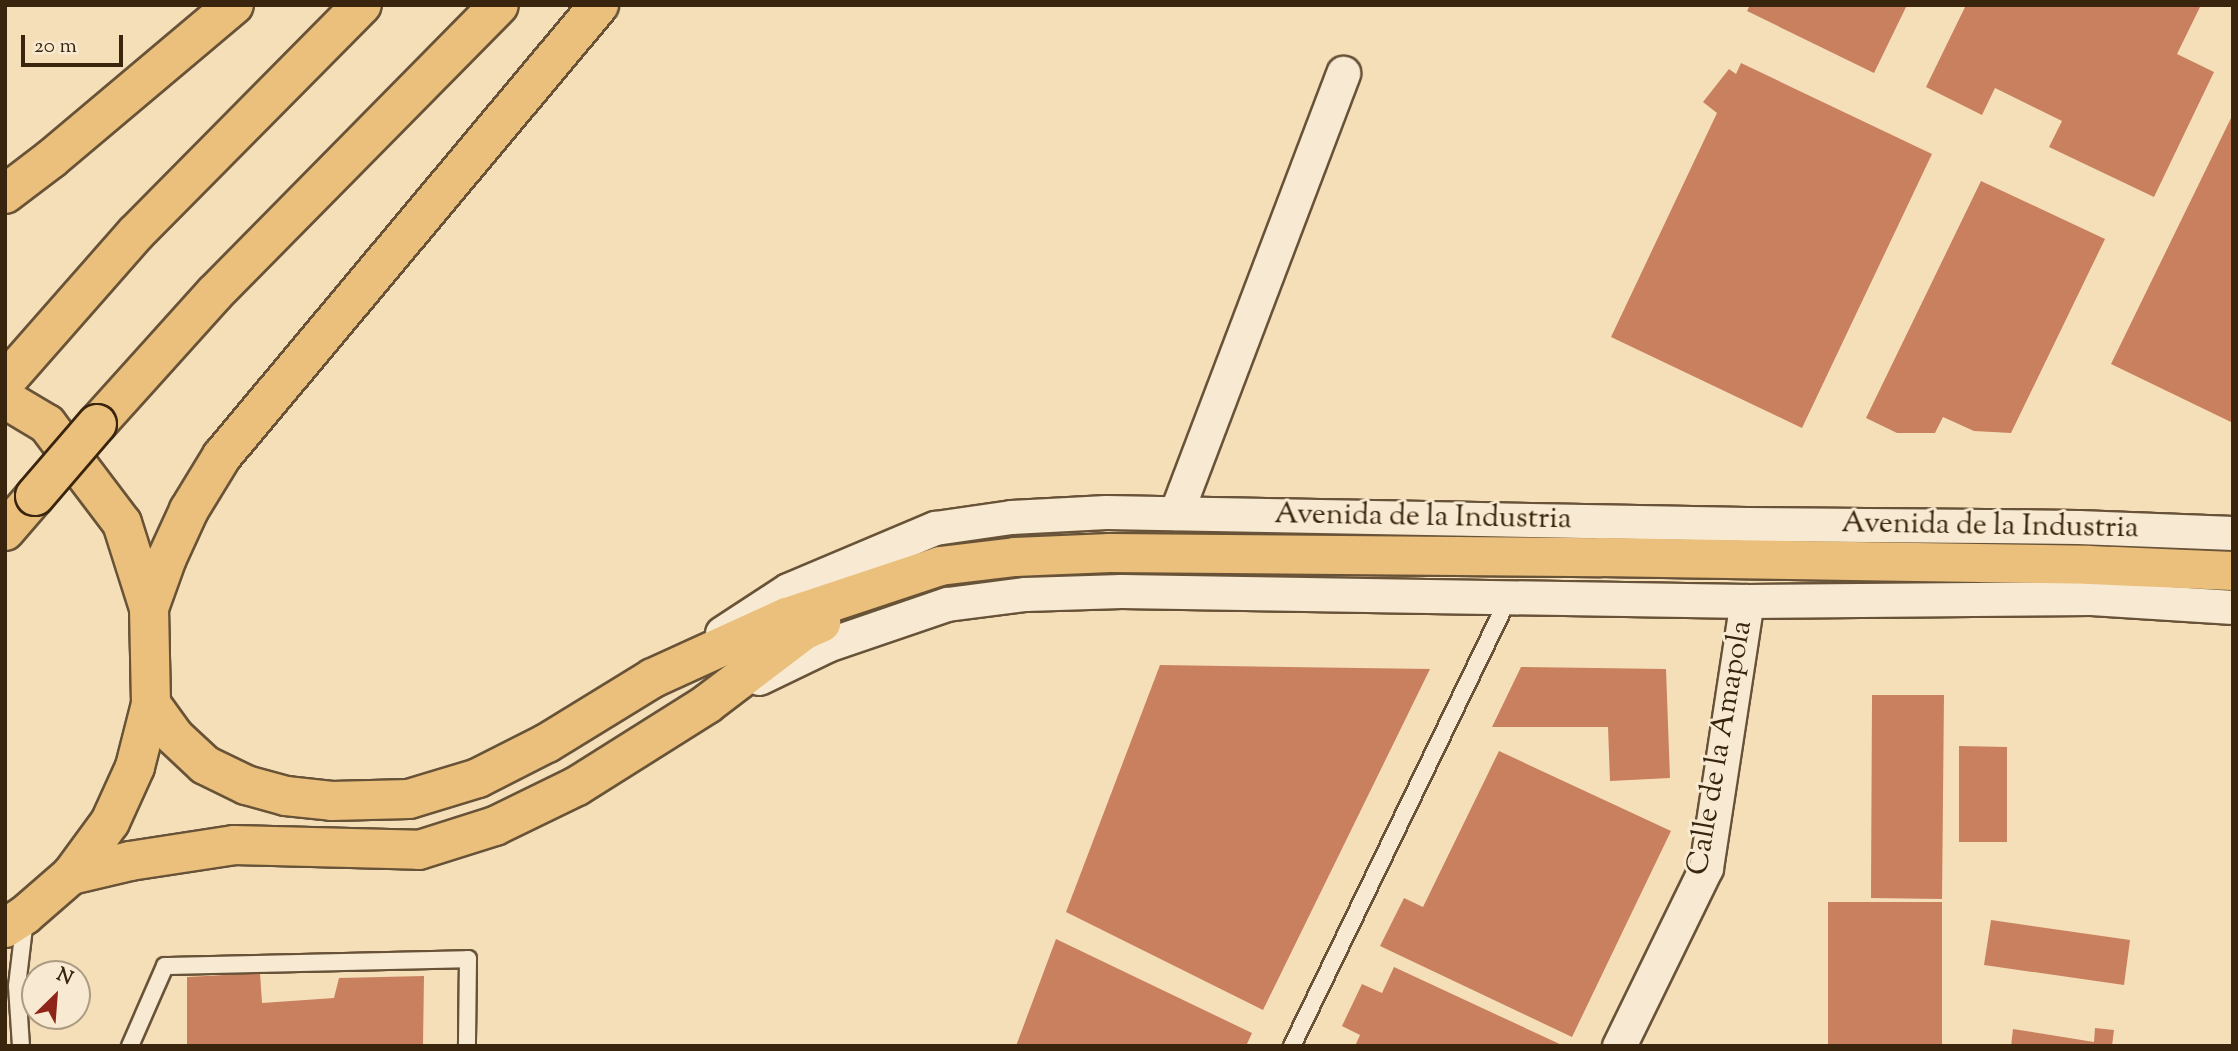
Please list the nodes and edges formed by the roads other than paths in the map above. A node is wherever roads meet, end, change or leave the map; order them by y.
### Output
1 (234, 5) edge
2 (362, 5) edge
3 (499, 5) edge
4 (599, 5) edge
5 (1343, 73) dead end
6 (5, 194) edge
7 (13, 373) edge
8 (5, 399) edge
9 (1176, 513) junction
10 (5, 531) edge
11 (2233, 533) edge
12 (940, 566) junction
13 (2233, 571) edge
14 (1509, 597) junction
15 (1747, 601) junction
16 (2233, 607) edge
17 (149, 608) junction
18 (653, 678) junction
19 (151, 704) junction
20 (707, 704) junction
21 (71, 875) junction
22 (15, 922) edge
23 (5, 1013) edge
24 (20, 1046) edge
25 (130, 1046) edge
26 (467, 1046) edge
27 (1292, 1046) edge
28 (1619, 1046) edge

1 - 6 main road
2 - 7 main road
3 - 10 main road, bridge
4 - 17 main road
5 - 9 street
8 - 17 main road
9 - 11 street, Avenida de la Industria
9 - 18 street, Avenida de la Industria
12 - 13 main road, Avenida de la Industria
12 - 18 main road
12 - 20 main road
14 - 15 street
14 - 20 street
14 - 27 lane
15 - 16 street
15 - 28 street, Calle de la Amapola
17 - 19 main road
18 - 19 main road
19 - 21 main road
20 - 21 main road
21 - 22 main road
22 - 24 lane
23 - 24 lane
25 - 26 lane

